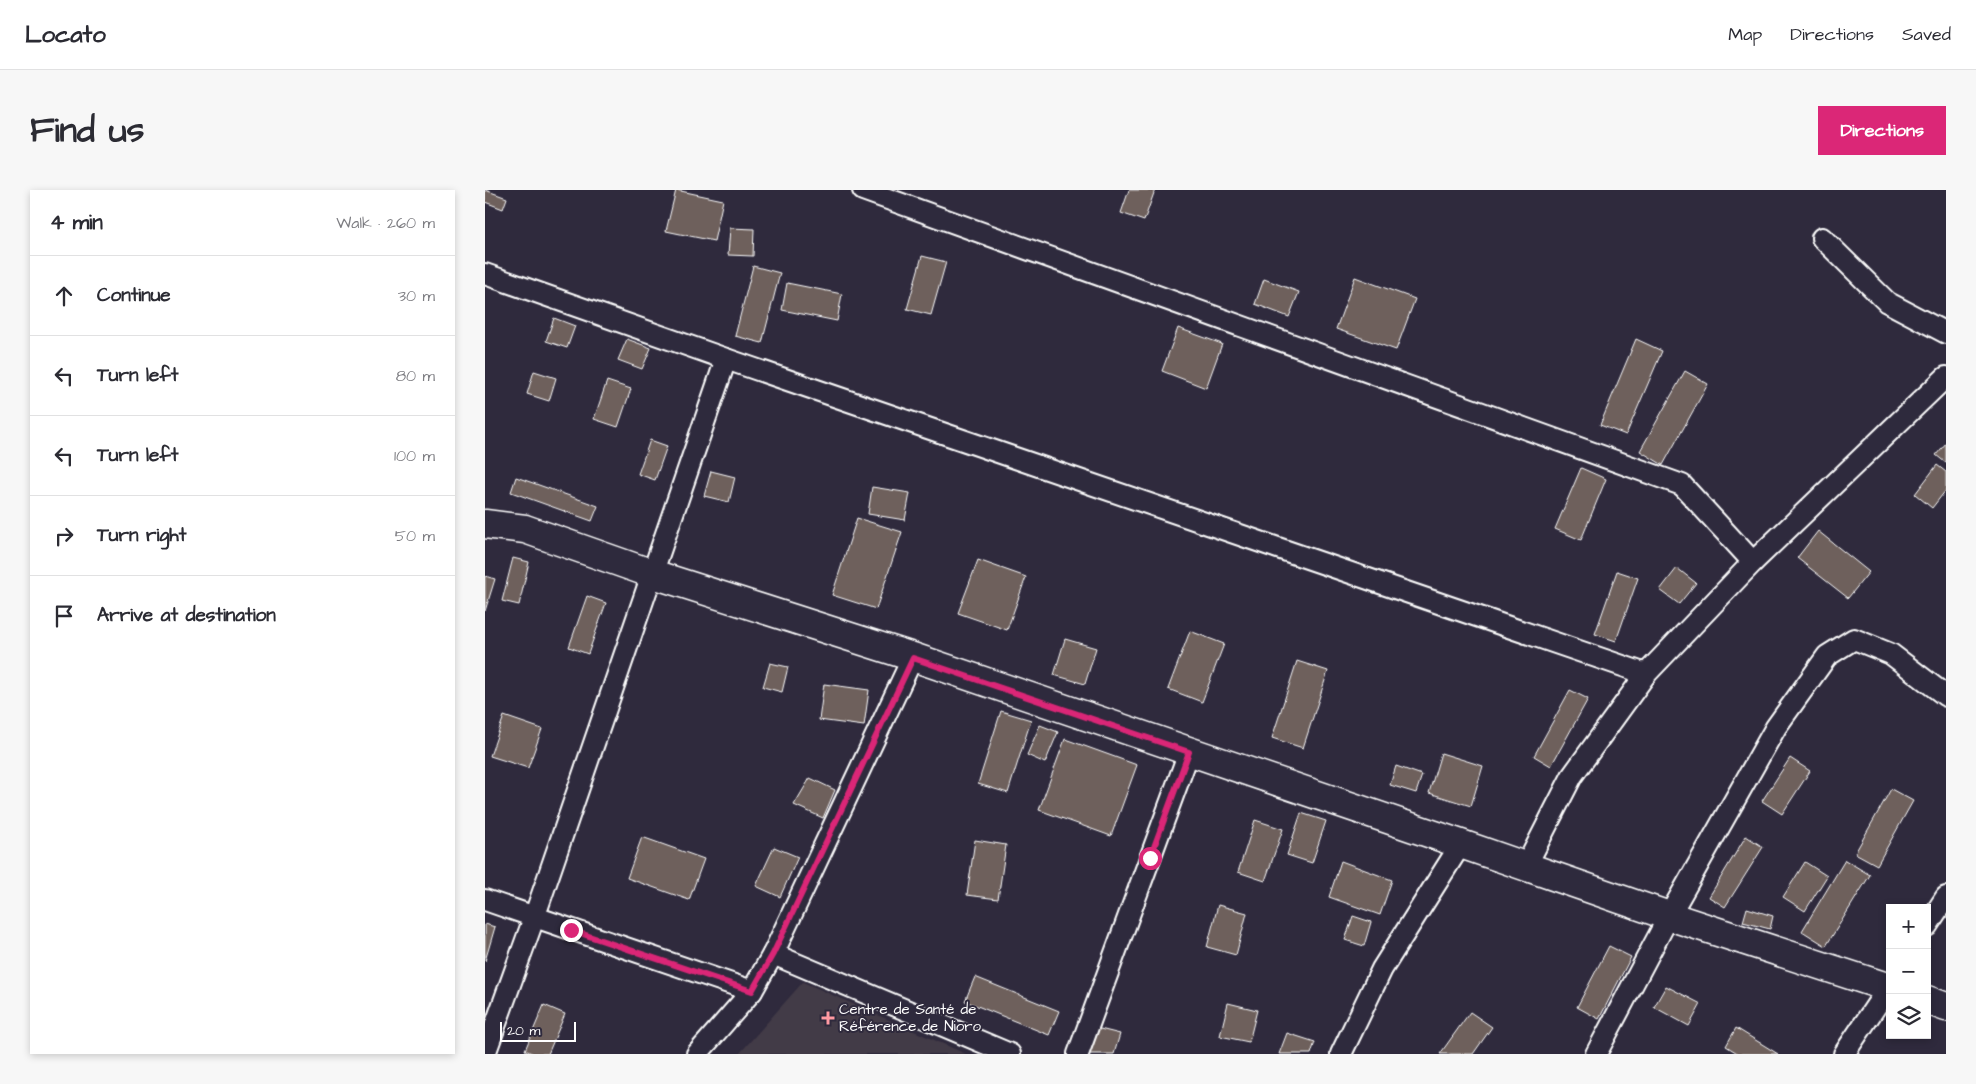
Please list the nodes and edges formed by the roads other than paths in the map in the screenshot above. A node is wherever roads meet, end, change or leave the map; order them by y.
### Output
1 (863, 190) edge
2 (1822, 238) dead end
3 (485, 274) edge
4 (1946, 334) edge
5 (726, 359) junction
6 (1946, 377) edge
7 (485, 524) edge
8 (1753, 562) junction
9 (653, 574) junction
10 (913, 658) junction
11 (1646, 674) junction
12 (1946, 696) edge
13 (1189, 752) junction
14 (1461, 844) junction
15 (1525, 866) junction
16 (1946, 897) edge
17 (485, 900) edge
18 (1669, 916) junction
19 (534, 918) junction
20 (1931, 920) edge
21 (773, 954) junction
22 (1886, 986) edge
23 (752, 991) junction
24 (1886, 991) edge
25 (1931, 1001) edge
26 (1946, 1007) edge
27 (485, 1054) edge
28 (697, 1054) edge
29 (1010, 1054) edge
30 (1078, 1054) edge
31 (1341, 1054) edge
32 (1596, 1054) edge
33 (1844, 1054) edge

1 - 8 street
2 - 4 street
3 - 5 street
5 - 9 street
5 - 11 street
6 - 8 street
7 - 9 street
8 - 11 street
9 - 10 street
9 - 19 street
10 - 13 street
10 - 21 street
11 - 15 street
12 - 18 street
13 - 14 street
13 - 30 street
14 - 15 street
14 - 31 street
15 - 18 street
16 - 20 street
17 - 19 street
18 - 22 street
18 - 32 street
19 - 23 street
19 - 27 street
21 - 23 street
21 - 29 street
23 - 28 street
24 - 33 street
25 - 26 street

